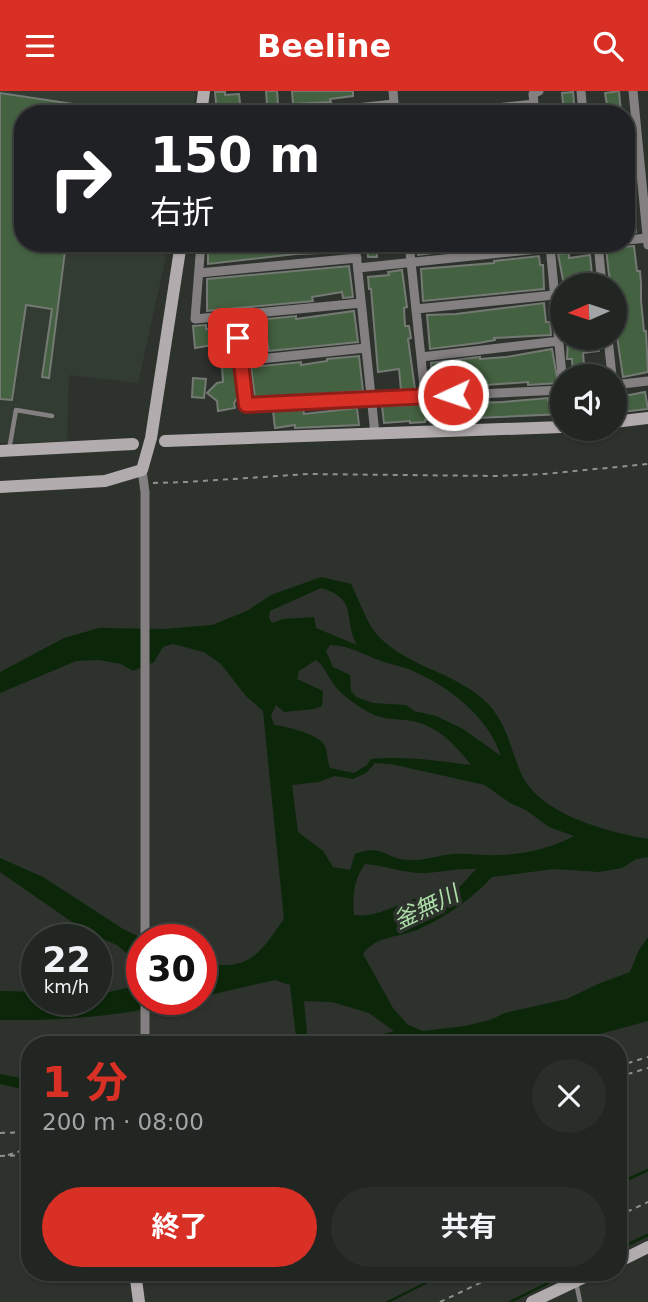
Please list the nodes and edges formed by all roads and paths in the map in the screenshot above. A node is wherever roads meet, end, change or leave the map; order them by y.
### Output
1 (539, 91) edge
2 (534, 105) edge
3 (635, 107) edge
4 (645, 188) edge
5 (648, 238) edge
6 (648, 245) edge
7 (180, 252) edge
8 (200, 252) edge
9 (356, 252) edge
10 (410, 252) edge
11 (501, 252) edge
12 (550, 252) edge
13 (598, 252) edge
14 (357, 263) junction
15 (411, 263) junction
16 (199, 273) junction
17 (552, 273) edge
18 (601, 273) edge
19 (550, 295) edge
20 (361, 303) junction
21 (416, 309) junction
22 (236, 315) junction
23 (550, 342) edge
24 (366, 348) junction
25 (421, 357) junction
26 (241, 361) junction
27 (648, 381) edge
28 (627, 383) edge
29 (550, 391) edge
30 (425, 396) junction
31 (371, 400) junction
32 (52, 416) dead end
33 (648, 418) edge
34 (627, 420) edge
35 (550, 427) edge
36 (375, 434) junction
37 (165, 441) dead end
38 (133, 444) dead end
39 (4, 451) edge
40 (648, 464) edge
41 (144, 481) junction
42 (0, 487) edge
43 (145, 924) edge
44 (145, 1015) edge
45 (145, 1036) edge
46 (648, 1057) edge
47 (627, 1063) edge
48 (648, 1068) edge
49 (627, 1074) edge
50 (21, 1132) edge
51 (0, 1133) edge
52 (21, 1151) edge
53 (21, 1155) edge
54 (0, 1156) edge
55 (5, 1156) junction
56 (648, 1202) edge
57 (627, 1212) edge
58 (648, 1247) edge
59 (627, 1258) edge
60 (136, 1281) edge
61 (484, 1281) edge
62 (576, 1281) joint
63 (139, 1302) edge
64 (440, 1302) edge
65 (532, 1302) edge
66 (580, 1302) edge

1 - 2 street
3 - 4 street
4 - 5 street
5 - 6 street
7 - 41 street
8 - 16 street
9 - 14 street
10 - 15 street
11 - 15 street
12 - 17 street
13 - 18 street
14 - 15 street
14 - 16 street
14 - 20 street
15 - 21 street
16 - 22 street
19 - 21 street
20 - 22 street
20 - 24 street
21 - 25 street
22 - 26 street
23 - 25 street
24 - 26 street
24 - 31 street
25 - 30 street
26 - 31 street
27 - 28 street
29 - 30 street
30 - 31 street
31 - 36 street
32 - 39 lane
33 - 34 street
35 - 36 street
36 - 37 street
38 - 39 street
40 - 41 path
41 - 42 street
41 - 43 street
44 - 45 street
46 - 47 path
48 - 49 path
50 - 51 path
52 - 55 path
53 - 55 path
54 - 55 path
56 - 57 path
58 - 59 street
60 - 63 street
61 - 64 path
62 - 65 street
62 - 66 lane

